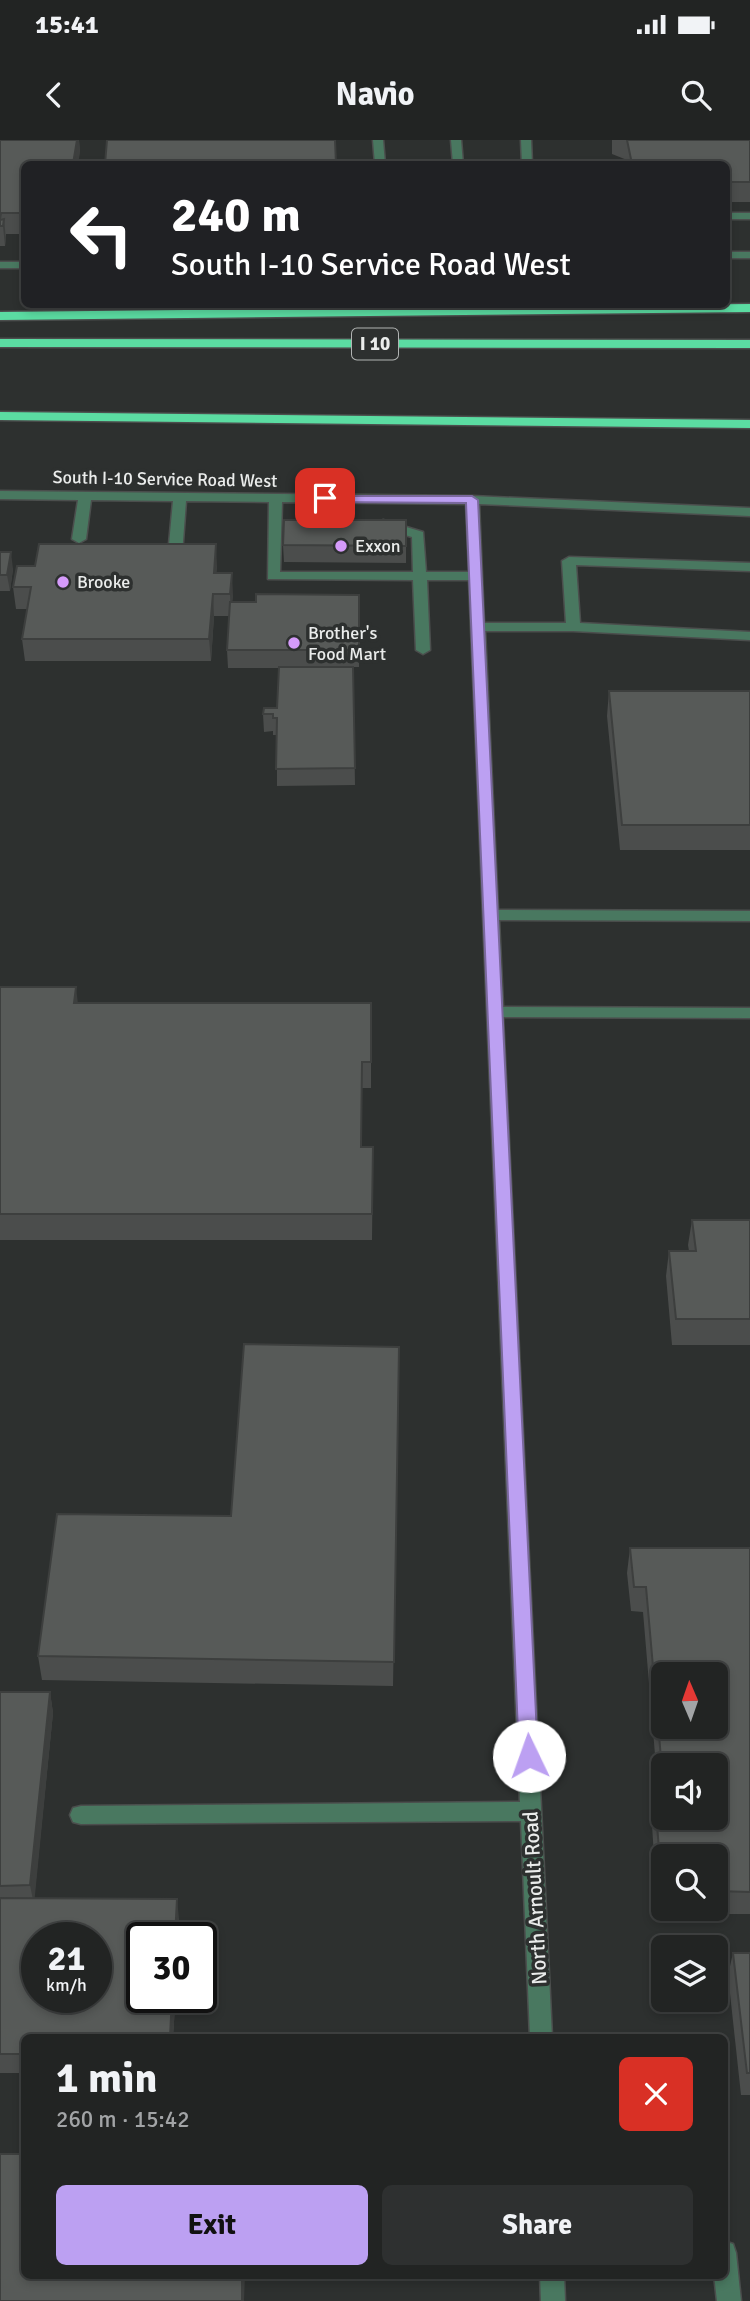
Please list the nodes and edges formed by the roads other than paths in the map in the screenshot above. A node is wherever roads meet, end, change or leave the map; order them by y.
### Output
1 (378, 140) edge
2 (456, 140) edge
3 (526, 140) edge
4 (380, 161) edge
5 (458, 161) edge
6 (527, 161) edge
7 (730, 216) edge
8 (750, 216) edge
9 (730, 255) edge
10 (750, 255) edge
11 (0, 265) edge
12 (21, 265) edge
13 (750, 295) edge
14 (730, 296) edge
15 (0, 306) edge
16 (21, 306) edge
17 (750, 308) edge
18 (0, 316) edge
19 (0, 343) edge
20 (750, 344) edge
21 (0, 416) edge
22 (476, 422) junction
23 (750, 424) edge
24 (750, 437) edge
25 (0, 495) edge
26 (85, 496) junction
27 (180, 497) junction
28 (276, 498) junction
29 (472, 500) junction
30 (750, 512) edge
31 (380, 537) edge
32 (79, 538) dead end
33 (175, 555) edge
34 (750, 568) edge
35 (421, 575) junction
36 (476, 576) junction
37 (478, 627) junction
38 (573, 627) junction
39 (750, 636) edge
40 (423, 650) dead end
41 (491, 915) junction
42 (750, 916) edge
43 (495, 1012) junction
44 (750, 1013) edge
45 (531, 1811) junction
46 (81, 1815) dead end
47 (541, 2034) edge
48 (552, 2279) edge
49 (727, 2279) edge
50 (553, 2301) edge
51 (729, 2301) edge

1 - 4 street
2 - 5 street
3 - 6 street
7 - 8 street
9 - 10 street
11 - 12 street
13 - 14 highway
15 - 16 highway
17 - 18 highway
19 - 20 highway, I 10
21 - 22 highway
22 - 23 highway
22 - 24 highway
25 - 26 street, South I-10 Service Road West
26 - 27 street, South I-10 Service Road West
26 - 32 street
27 - 28 street, South I-10 Service Road West
27 - 33 street
28 - 29 street, South I-10 Service Road West
28 - 35 street
29 - 30 street, South I-10 Service Road West
29 - 36 street, North Arnoult Road
31 - 35 street
34 - 38 street
35 - 36 street
35 - 40 street
36 - 37 street, North Arnoult Road
37 - 38 street
37 - 41 street, North Arnoult Road
38 - 39 street
41 - 42 street
41 - 43 street, North Arnoult Road
43 - 44 street
43 - 45 street, North Arnoult Road
45 - 46 street
45 - 47 street, North Arnoult Road
48 - 50 street
49 - 51 street

